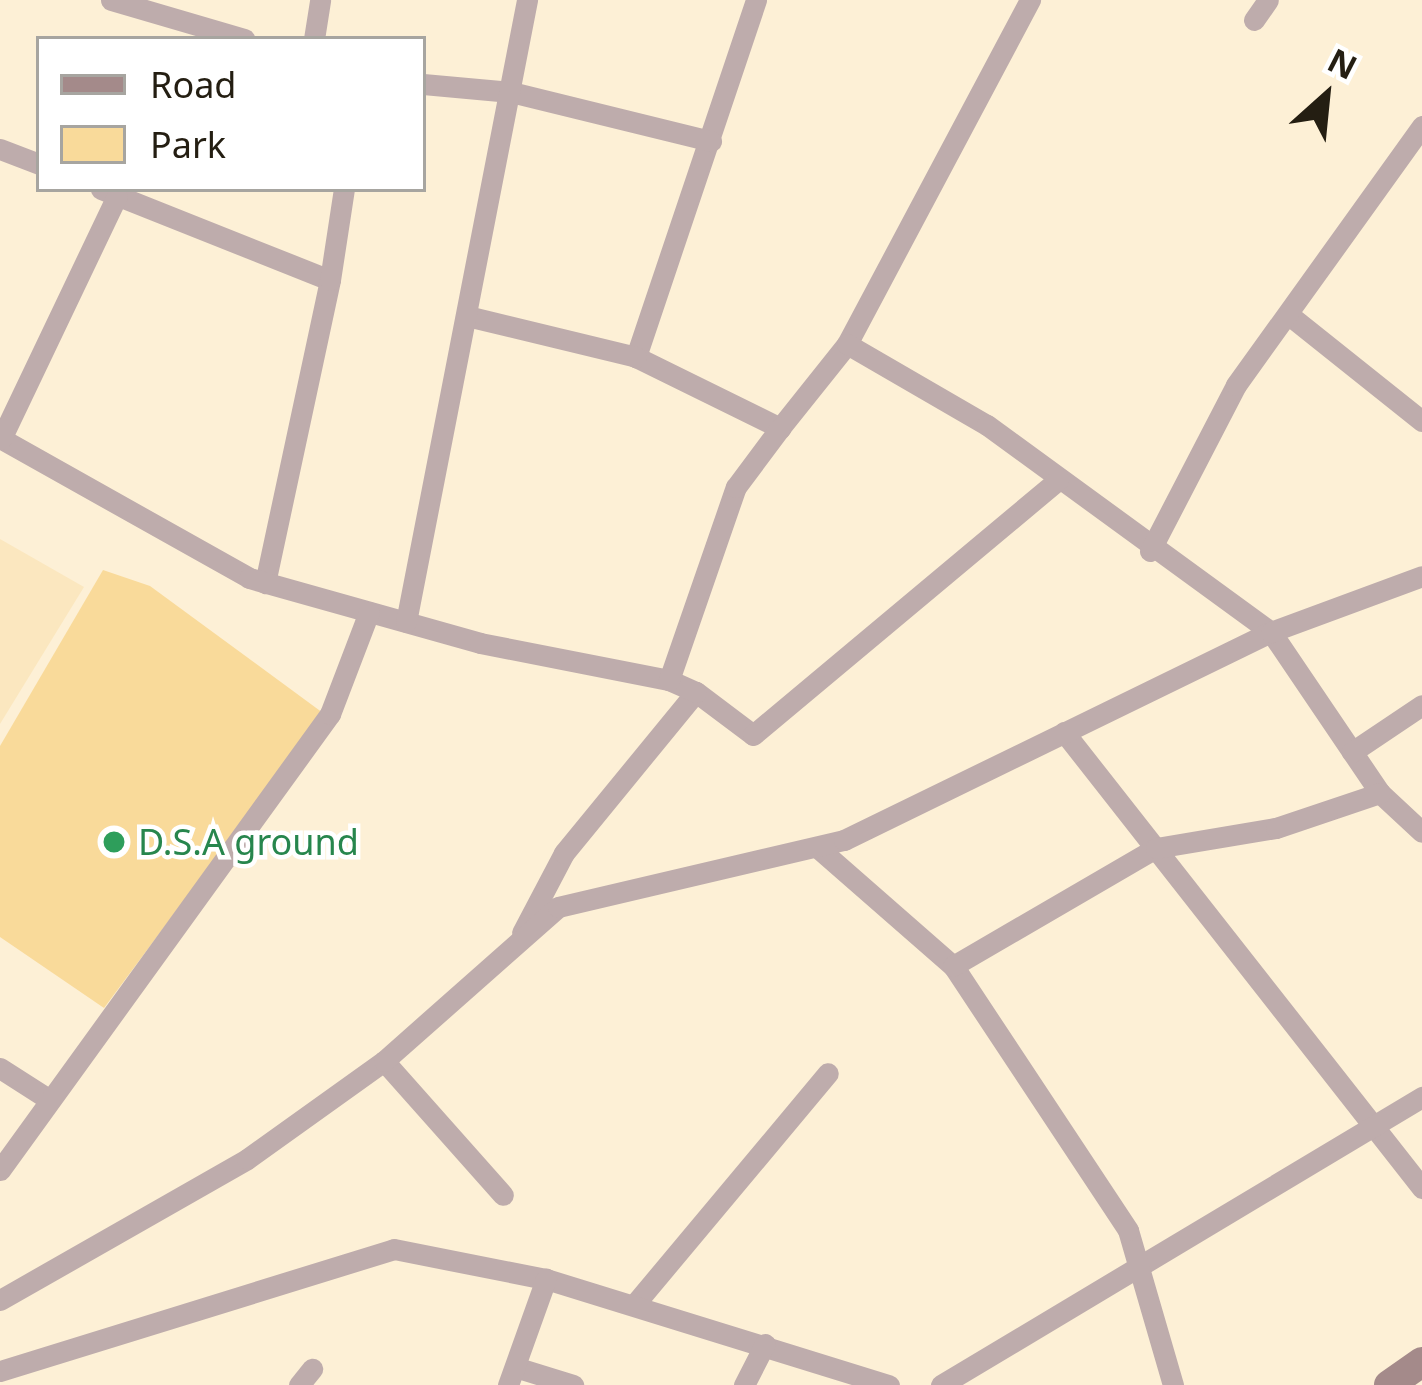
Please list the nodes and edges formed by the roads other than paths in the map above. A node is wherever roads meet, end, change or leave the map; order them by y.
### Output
1 (112, 0) edge
2 (320, 0) edge
3 (526, 0) edge
4 (756, 0) edge
5 (1030, 0) edge
6 (1268, 0) edge
7 (1254, 20) dead end
8 (234, 36) edge
9 (314, 36) edge
10 (426, 84) edge
11 (512, 92) junction
12 (1422, 126) edge
13 (711, 141) junction
14 (0, 149) edge
15 (36, 163) edge
16 (109, 192) edge
17 (344, 192) edge
18 (330, 280) junction
19 (1289, 315) junction
20 (466, 316) junction
21 (847, 344) junction
22 (636, 357) junction
23 (1422, 422) edge
24 (780, 428) junction
25 (1, 439) edge
26 (1058, 480) junction
27 (1150, 551) junction
28 (1422, 576) edge
29 (265, 583) junction
30 (369, 612) junction
31 (406, 622) junction
32 (1271, 632) junction
33 (669, 680) junction
34 (696, 692) junction
35 (1422, 705) edge
36 (1064, 732) junction
37 (1352, 752) junction
38 (1380, 793) junction
39 (1422, 832) edge
40 (817, 847) junction
41 (1156, 848) junction
42 (518, 943) junction
43 (953, 966) junction
44 (384, 1061) junction
45 (0, 1068) edge
46 (828, 1073) dead end
47 (1422, 1097) edge
48 (50, 1100) junction
49 (1380, 1131) junction
50 (0, 1169) edge
51 (1422, 1188) edge
52 (503, 1195) dead end
53 (1145, 1266) junction
54 (546, 1280) junction
55 (0, 1300) edge
56 (634, 1305) junction
57 (764, 1344) junction
58 (1422, 1361) edge
59 (0, 1371) edge
60 (512, 1376) edge
61 (573, 1385) edge
62 (743, 1385) edge
63 (889, 1385) edge
64 (941, 1385) edge
65 (1173, 1385) edge
66 (1389, 1385) edge

1 - 8 street
2 - 9 street
3 - 11 street
4 - 13 street
5 - 21 street
6 - 7 street
10 - 11 street
11 - 13 street
11 - 20 street
12 - 19 street
13 - 22 street
14 - 15 street
16 - 18 street
16 - 25 street
17 - 18 street
18 - 29 street
19 - 23 street
19 - 27 street
20 - 22 street
20 - 31 street
21 - 24 street
21 - 26 street
22 - 24 street
24 - 33 street
25 - 29 street
26 - 27 street
26 - 34 street
27 - 32 street
28 - 32 street
29 - 30 street
30 - 31 street
30 - 48 street
31 - 33 street
32 - 36 street
32 - 37 street
33 - 34 street
34 - 42 street
35 - 37 street
36 - 40 street
36 - 41 street
37 - 38 street
38 - 39 street
38 - 41 street
40 - 42 street
40 - 43 street
41 - 43 street
41 - 49 street
42 - 44 street
43 - 53 street
44 - 52 street
44 - 55 street
45 - 48 street
46 - 56 street
47 - 49 street
48 - 50 street
49 - 51 street
49 - 53 street
53 - 64 street
53 - 65 street
54 - 56 street
54 - 59 street
54 - 60 street
56 - 57 street
57 - 62 street
57 - 63 street
58 - 66 street
60 - 61 street

